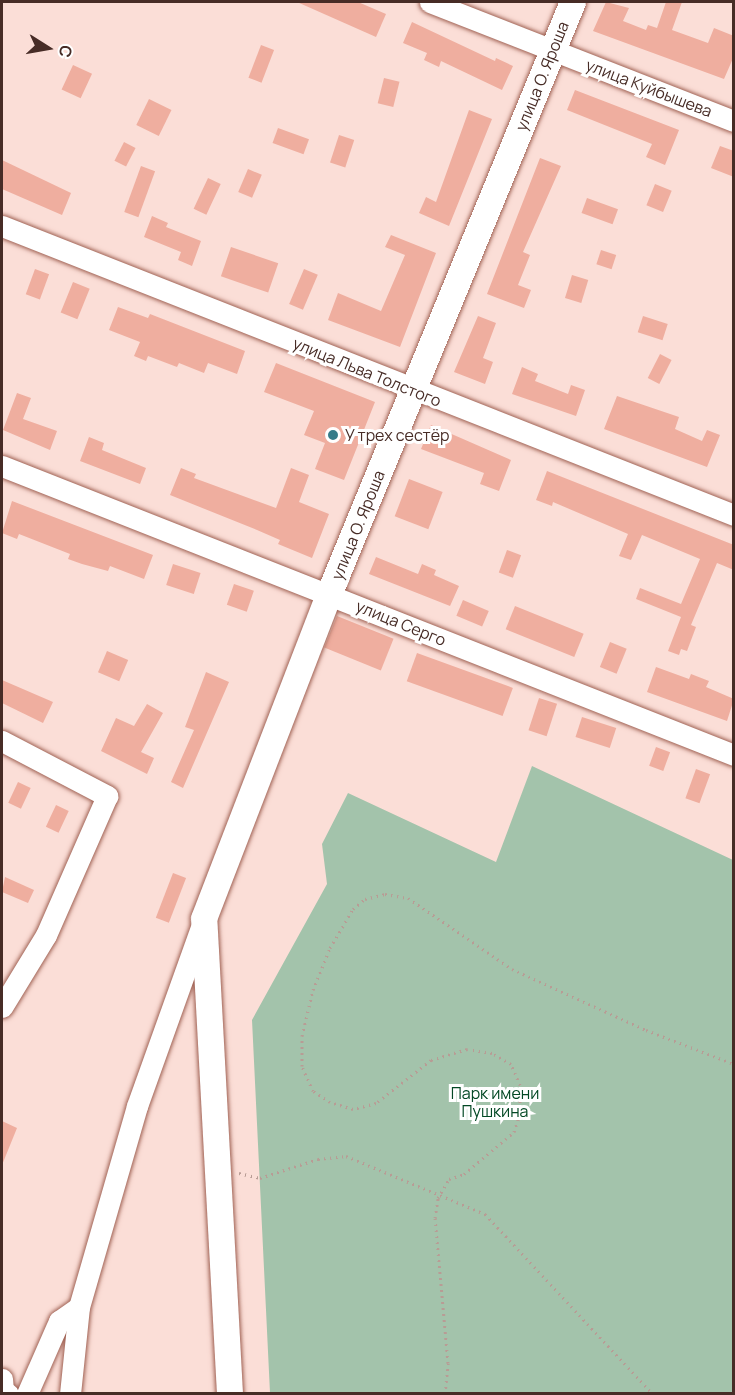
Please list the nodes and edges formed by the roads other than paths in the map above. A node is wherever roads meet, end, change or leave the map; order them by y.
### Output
1 (430, 2) edge
2 (573, 2) edge
3 (553, 51) junction
4 (734, 121) edge
5 (2, 226) edge
6 (413, 390) junction
7 (2, 466) edge
8 (734, 515) edge
9 (329, 595) junction
10 (2, 741) edge
11 (734, 755) edge
12 (204, 919) junction
13 (2, 1006) edge
14 (79, 1307) junction
15 (27, 1394) edge
16 (70, 1394) edge
17 (230, 1394) edge

1 - 3 street, улица Куйбышева
2 - 3 main road, улица О. Яроша
3 - 4 street, улица Куйбышева
3 - 6 main road, улица О. Яроша
5 - 6 street, улица Льва Толстого
6 - 8 street, улица Льва Толстого
6 - 9 main road, улица О. Яроша
7 - 9 street, улица Серго
9 - 11 street, улица Серго
9 - 12 main road, улица О. Яроша
10 - 13 street
12 - 14 street
12 - 17 main road
14 - 15 street
14 - 16 street

